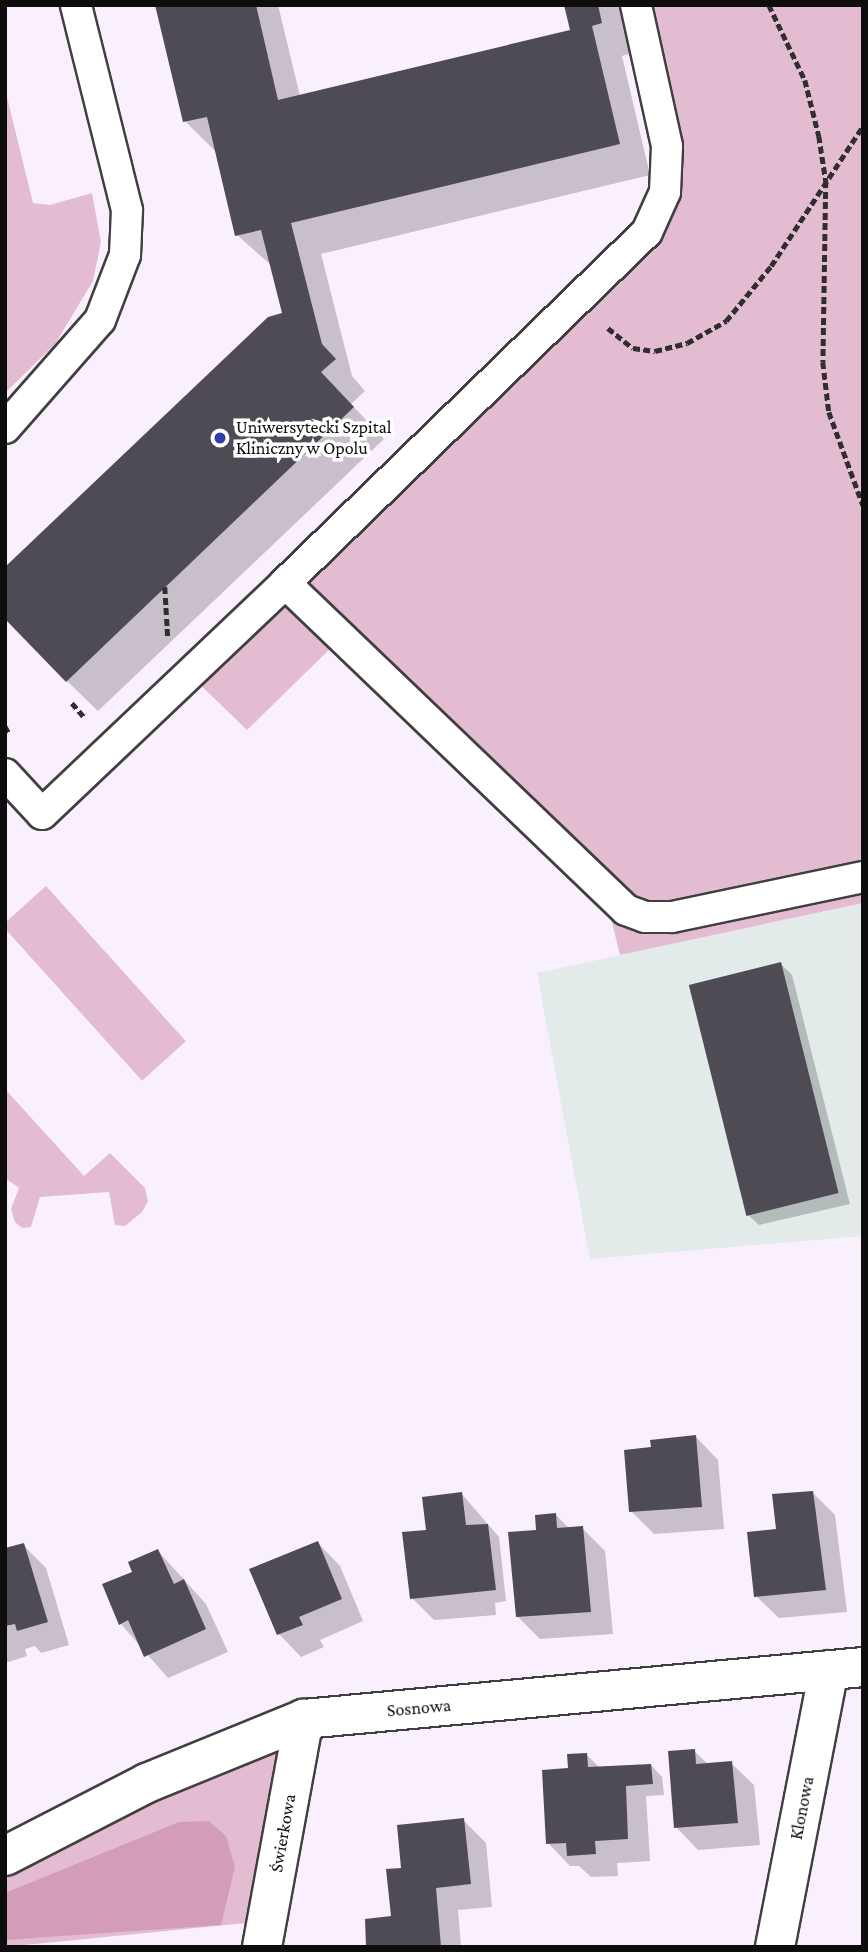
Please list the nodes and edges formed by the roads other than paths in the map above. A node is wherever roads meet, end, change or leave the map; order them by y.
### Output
1 (76, 5) edge
2 (636, 5) edge
3 (5, 428) edge
4 (285, 583) junction
5 (5, 774) edge
6 (863, 877) edge
7 (846, 1669) edge
8 (304, 1718) junction
9 (5, 1856) edge
10 (262, 1947) edge
11 (775, 1947) edge

1 - 3 lane
2 - 4 lane
4 - 5 lane
4 - 6 lane
7 - 8 street, Sosnowa
7 - 11 street, Klonowa
8 - 9 street, Sosnowa
8 - 10 street, Świerkowa

